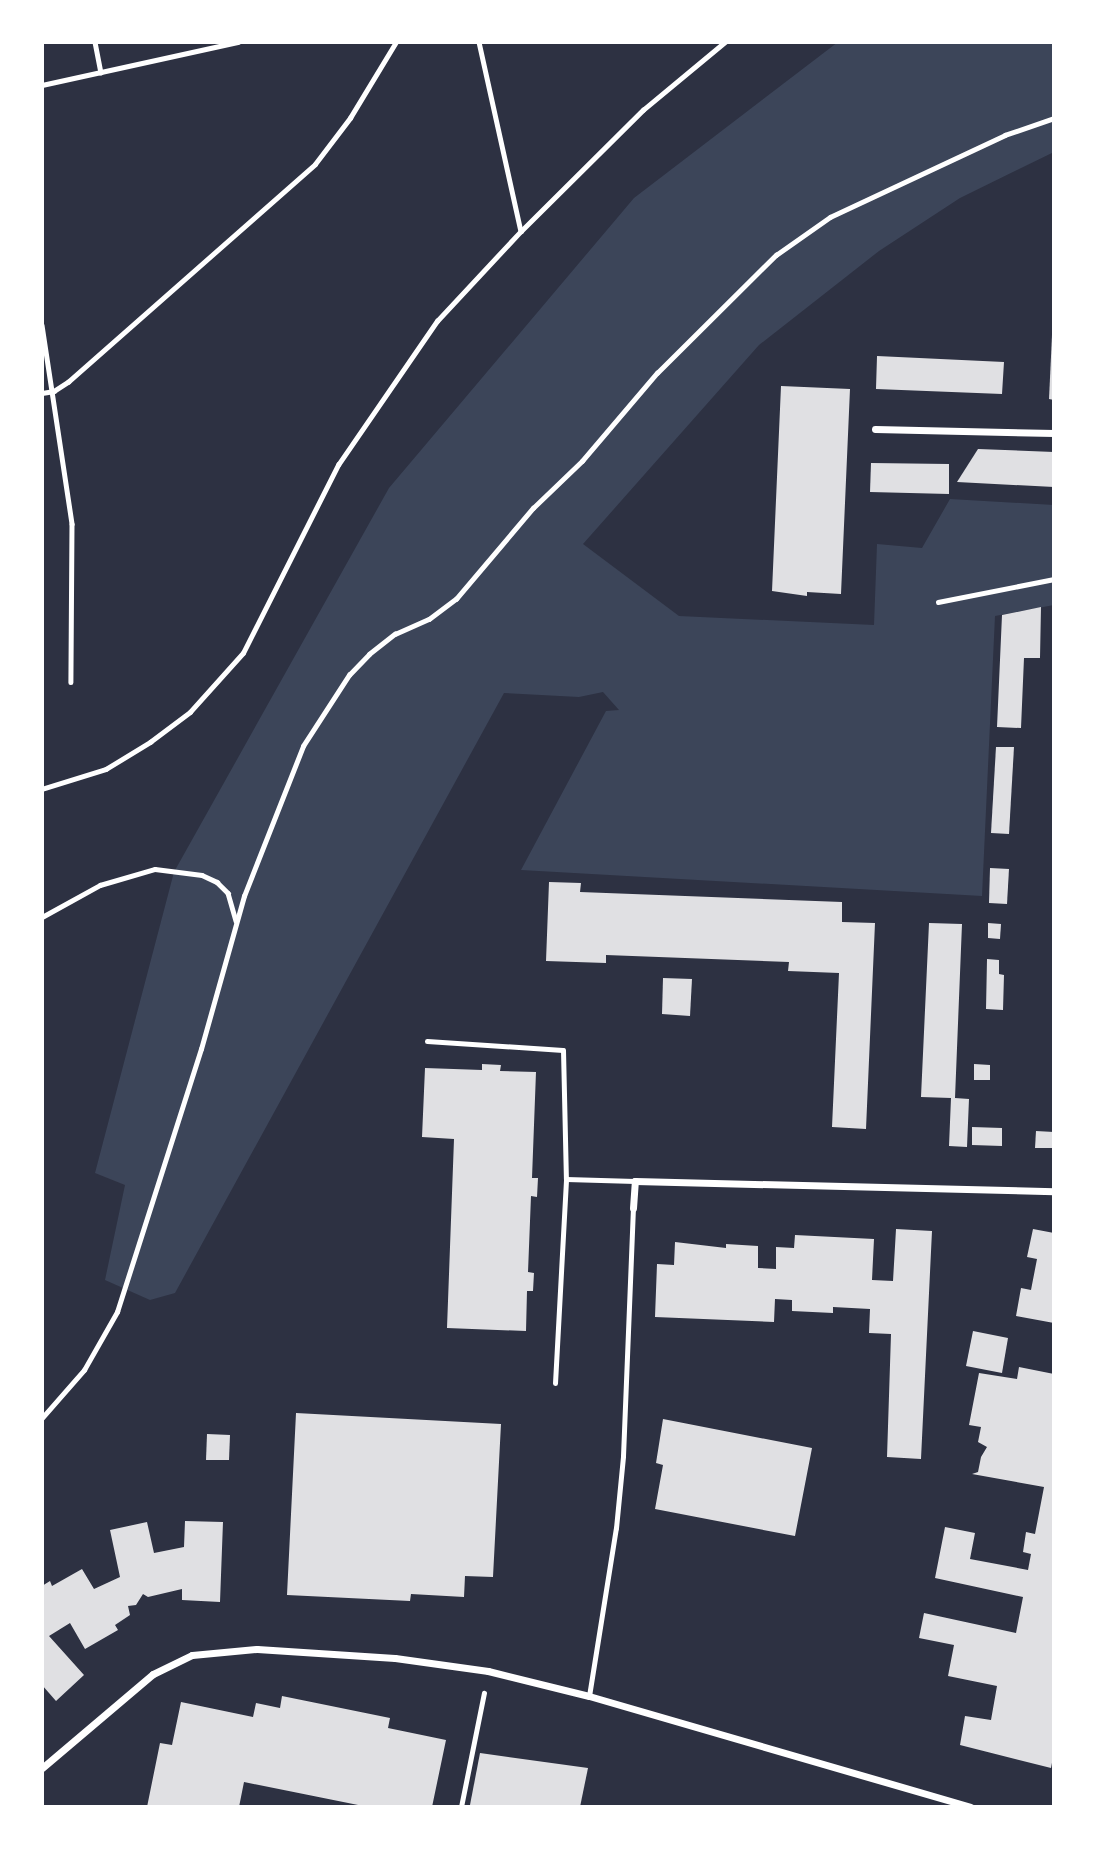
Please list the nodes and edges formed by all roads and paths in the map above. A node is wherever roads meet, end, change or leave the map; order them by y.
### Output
1 (95, 42) edge
2 (238, 42) edge
3 (396, 42) edge
4 (479, 42) edge
5 (725, 42) edge
6 (101, 72) junction
7 (42, 85) edge
8 (1054, 118) edge
9 (521, 231) junction
10 (42, 325) edge
11 (54, 391) junction
12 (42, 393) edge
13 (875, 429) dead end
14 (1054, 433) edge
15 (1054, 579) edge
16 (938, 602) dead end
17 (71, 682) dead end
18 (42, 789) edge
19 (42, 917) edge
20 (237, 925) junction
21 (427, 1041) dead end
22 (566, 1179) junction
23 (635, 1181) junction
24 (1054, 1191) edge
25 (633, 1208) joint
26 (555, 1383) dead end
27 (42, 1418) edge
28 (488, 1671) junction
29 (590, 1696) junction
30 (42, 1768) edge
31 (461, 1807) edge
32 (970, 1807) edge

1 - 6 path
2 - 6 path
3 - 11 path
4 - 9 path
5 - 9 path
6 - 7 path
8 - 20 path
9 - 18 path
10 - 11 path
11 - 12 path
11 - 17 path
13 - 14 street
15 - 16 path
19 - 20 path
20 - 27 path
21 - 22 lane
22 - 23 lane
22 - 26 lane
23 - 24 street
23 - 25 street
25 - 29 lane
28 - 29 street
28 - 30 street
28 - 31 path
29 - 32 street

